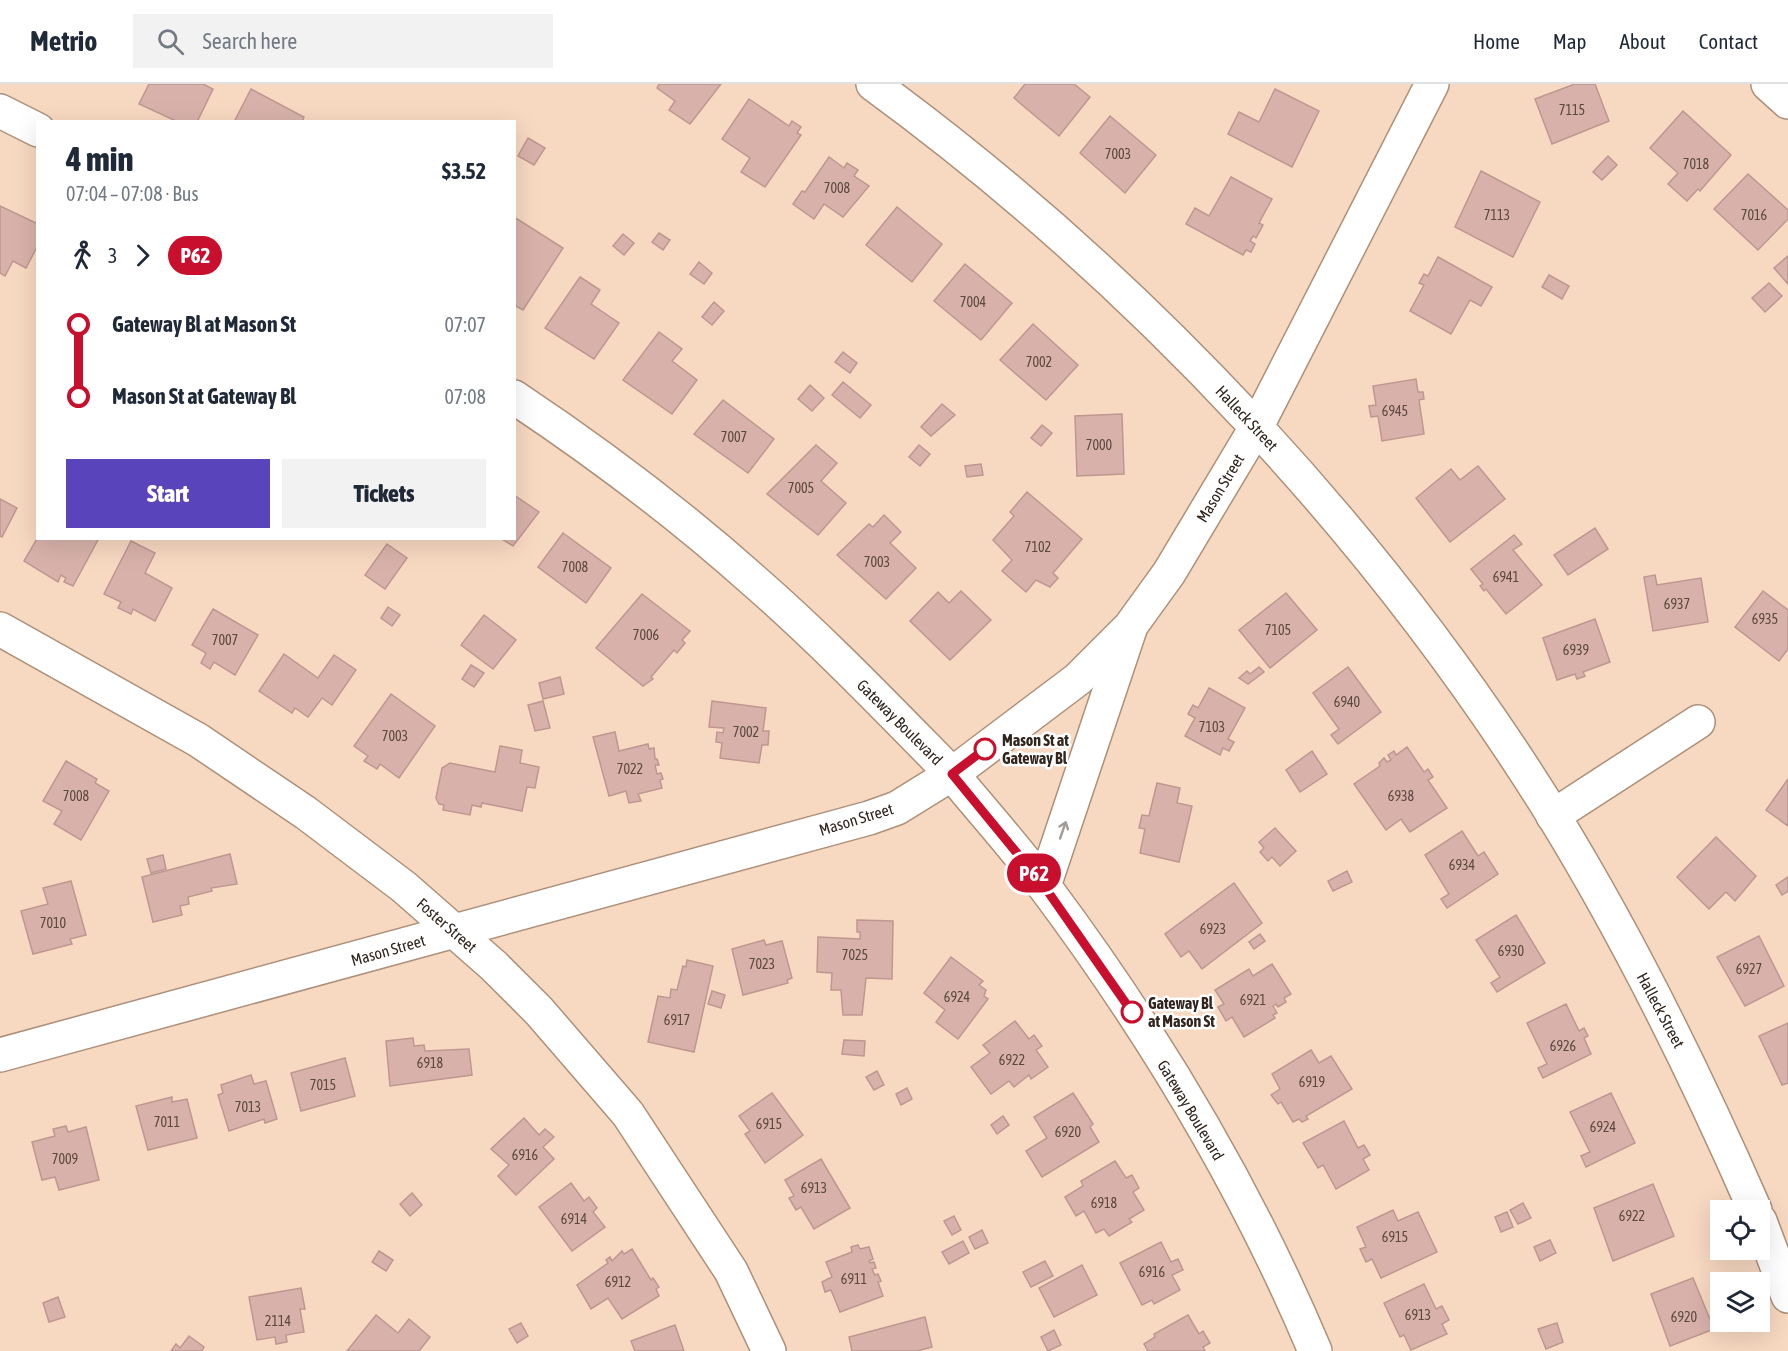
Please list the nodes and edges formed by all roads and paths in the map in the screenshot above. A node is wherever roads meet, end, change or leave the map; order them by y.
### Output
1 (873, 84) edge
2 (1432, 84) edge
3 (1768, 84) edge
4 (1788, 102) edge
5 (0, 111) edge
6 (36, 129) edge
7 (516, 398) edge
8 (1257, 426) junction
9 (1130, 627) junction
10 (0, 629) edge
11 (1698, 722) dead end
12 (952, 774) junction
13 (1553, 816) junction
14 (1044, 886) junction
15 (453, 932) junction
16 (0, 1055) edge
17 (1750, 1200) edge
18 (1770, 1248) edge
19 (1788, 1296) edge
20 (769, 1351) edge
21 (1315, 1351) edge

1 - 8 street, Halleck Street
2 - 8 street, Mason Street
3 - 4 street
5 - 6 street
7 - 12 street, Gateway Boulevard
8 - 9 street, Mason Street
8 - 13 street, Halleck Street
9 - 12 street, Mason Street
14 -> 9 street
10 - 15 street, Foster Street
11 - 13 street
12 - 14 street, Gateway Boulevard
12 - 15 street, Mason Street
13 - 17 street, Halleck Street
14 - 21 street, Gateway Boulevard
15 - 16 street, Mason Street
15 - 20 street, Foster Street
18 - 19 street

